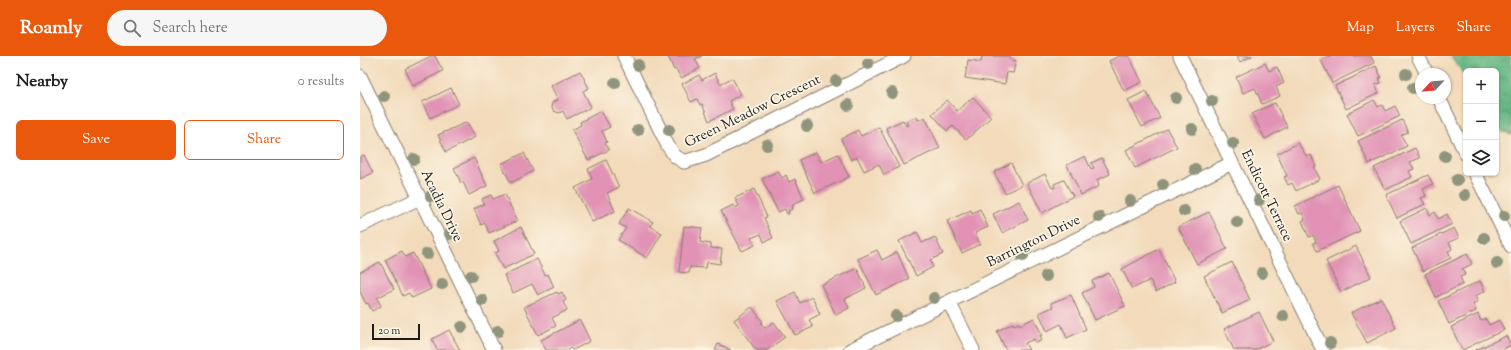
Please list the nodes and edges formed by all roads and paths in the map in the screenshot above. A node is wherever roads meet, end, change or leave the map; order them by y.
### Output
1 (624, 56) edge
2 (904, 56) edge
3 (1180, 56) edge
4 (1418, 56) edge
5 (1424, 68) edge
6 (360, 76) edge
7 (1442, 104) edge
8 (1463, 148) edge
9 (1232, 163) junction
10 (1476, 176) edge
11 (420, 198) junction
12 (360, 226) edge
13 (1511, 246) edge
14 (949, 302) junction
15 (494, 350) edge
16 (850, 350) edge
17 (973, 350) edge
18 (1323, 350) edge

1 - 2 street, Green Meadow Crescent
3 - 9 street, Endicott Terrace
4 - 5 street
6 - 11 street, Acadia Drive
7 - 8 street
9 - 14 street, Barrington Drive
9 - 18 street, Endicott Terrace
10 - 13 street
11 - 12 street
11 - 15 street, Acadia Drive
14 - 16 street, Barrington Drive
14 - 17 street

